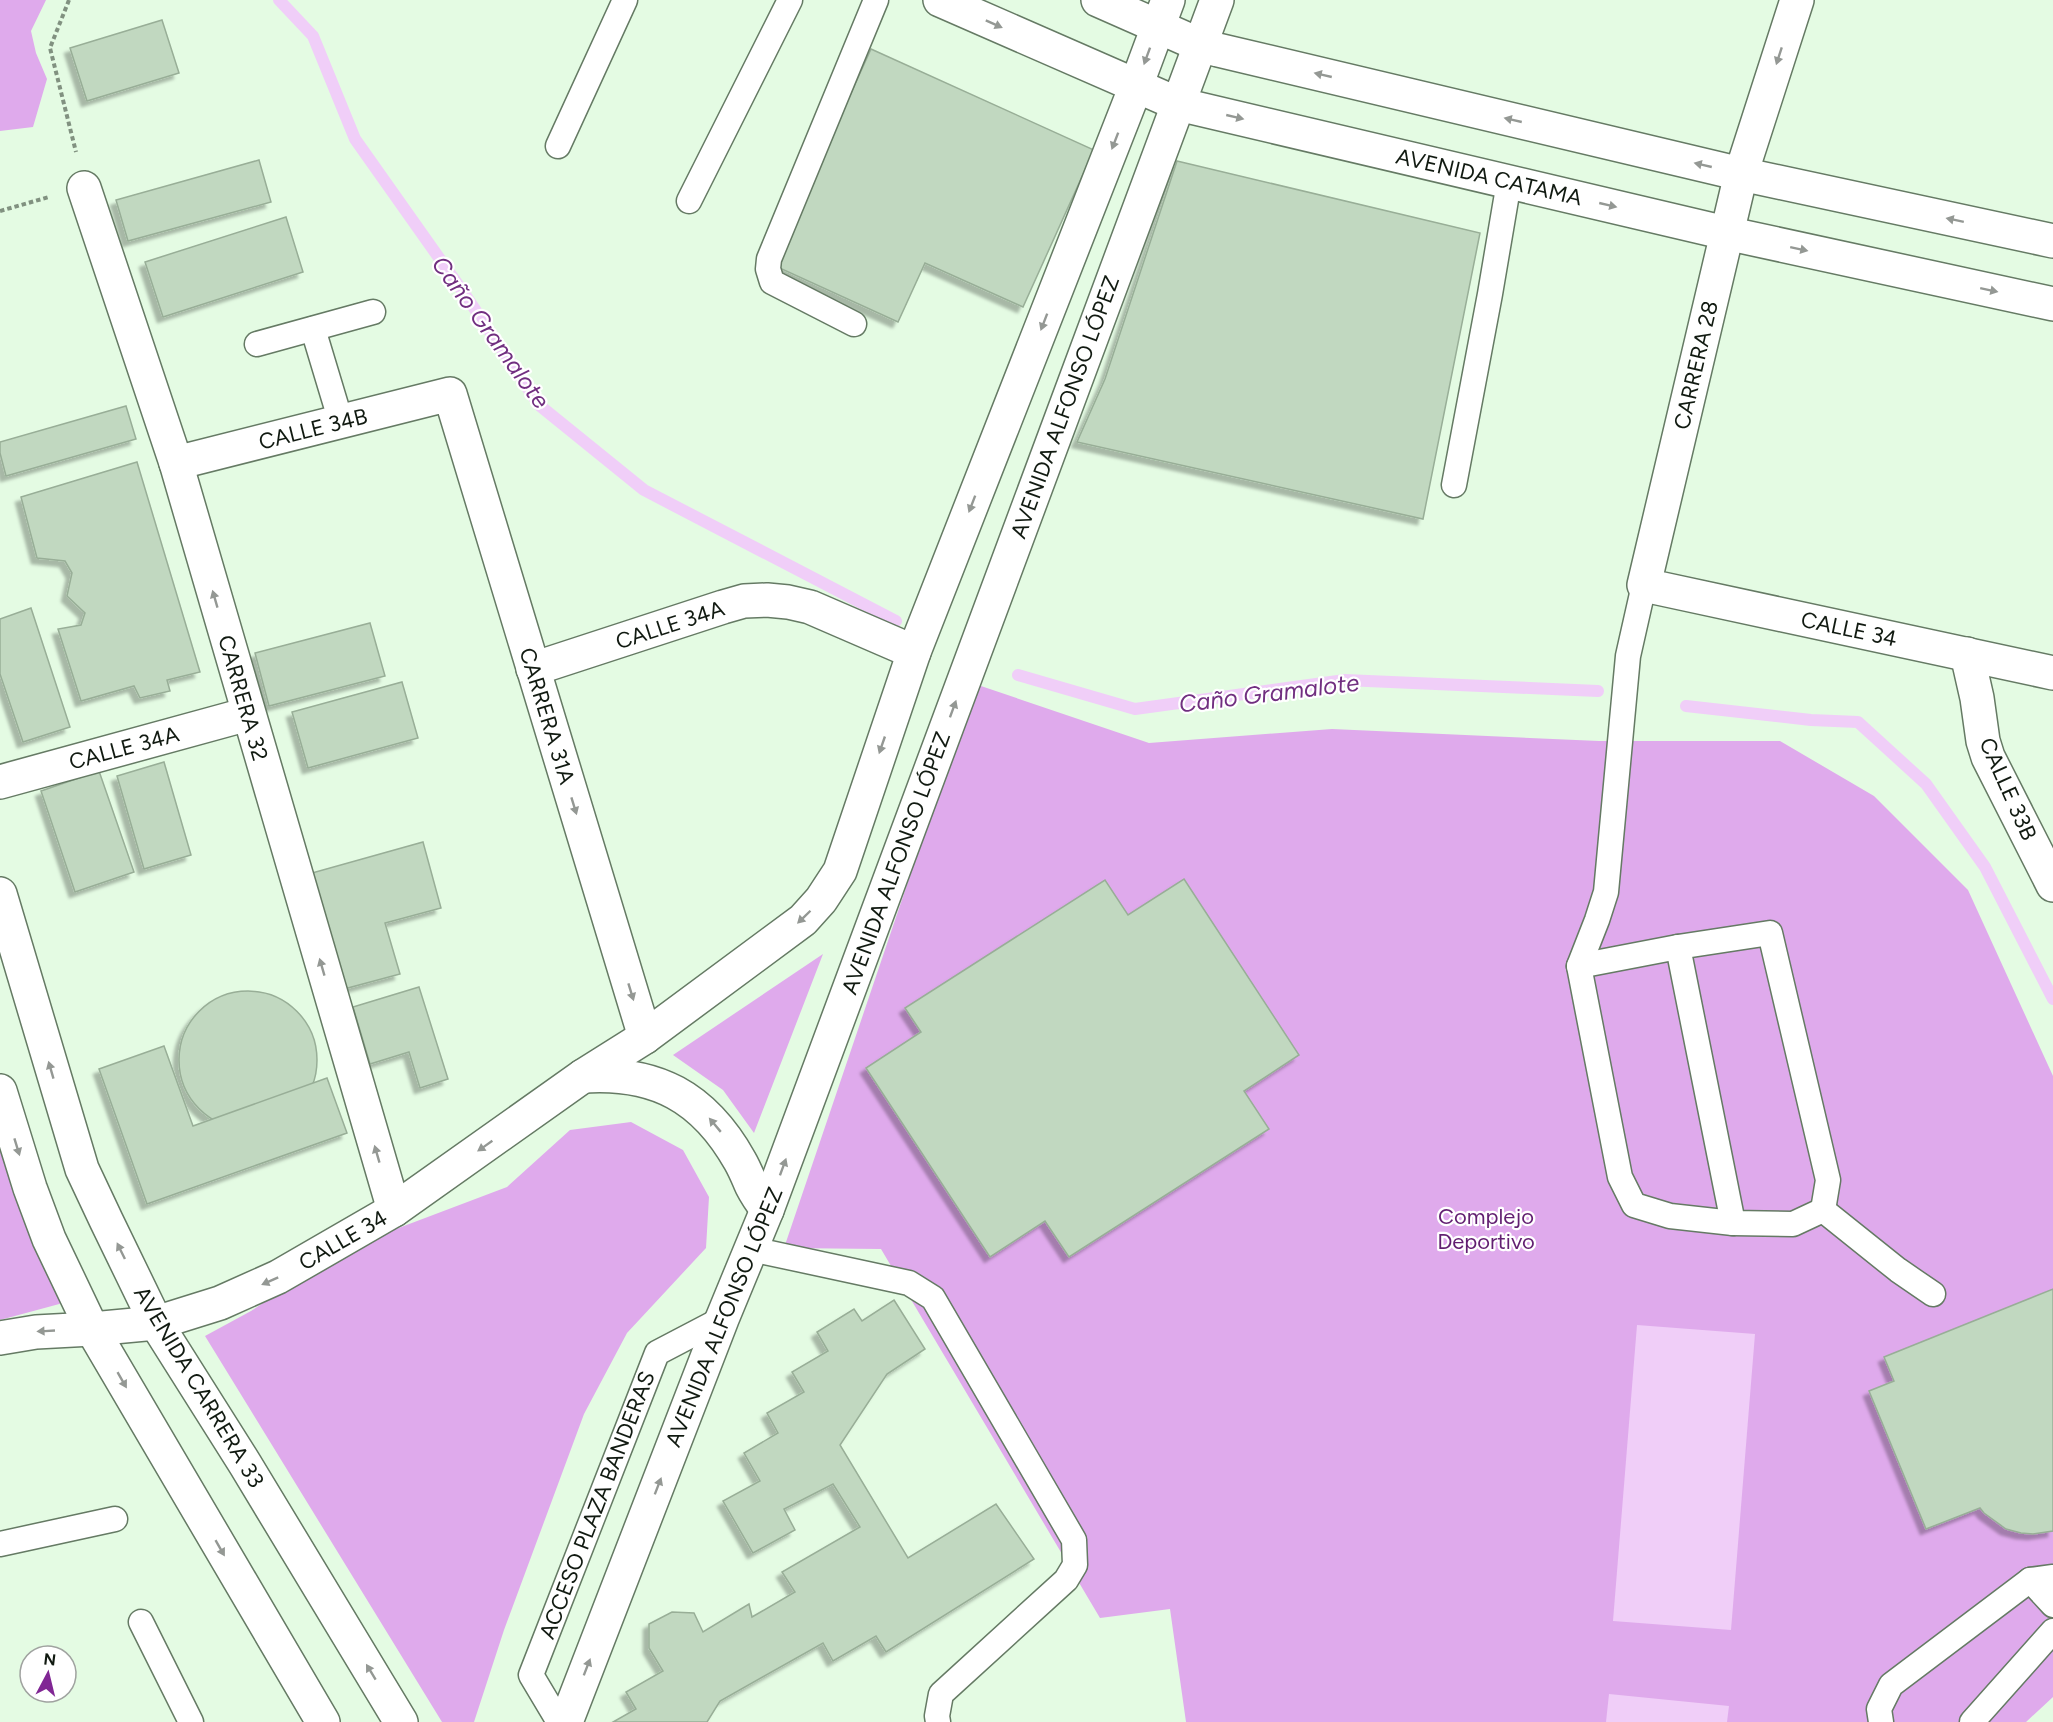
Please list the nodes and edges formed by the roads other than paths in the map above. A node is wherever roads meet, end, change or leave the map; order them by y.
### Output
1 (625, 0) edge
2 (790, 0) edge
3 (876, 0) edge
4 (940, 0) edge
5 (1098, 0) edge
6 (1217, 0) edge
7 (1797, 0) edge
8 (1163, 13) edge
9 (1200, 45) junction
10 (1136, 86) junction
11 (1178, 104) junction
12 (558, 146) dead end
13 (1742, 174) junction
14 (1509, 182) junction
15 (84, 188) road end
16 (689, 201) dead end
17 (1726, 233) junction
18 (2053, 241) edge
19 (2053, 304) edge
20 (373, 312) dead end
21 (854, 324) dead end
22 (313, 328) junction
23 (257, 344) dead end
24 (450, 394) joint
25 (341, 422) junction
26 (176, 463) junction
27 (1454, 485) dead end
28 (1644, 585) junction
29 (914, 652) junction
30 (1967, 654) junction
31 (533, 669) junction
32 (2053, 673) edge
33 (248, 714) junction
34 (0, 782) edge
35 (2053, 885) edge
36 (0, 894) edge
37 (1678, 947) junction
38 (1579, 966) junction
39 (645, 1037) junction
40 (583, 1076) junction
41 (0, 1090) edge
42 (394, 1210) junction
43 (767, 1210) junction
44 (1823, 1210) junction
45 (1734, 1223) junction
46 (751, 1250) junction
47 (1933, 1294) dead end
48 (722, 1319) junction
49 (156, 1323) junction
50 (92, 1329) junction
51 (0, 1338) edge
52 (114, 1519) dead end
53 (0, 1544) edge
54 (2041, 1578) edge
55 (2053, 1605) edge
56 (141, 1622) dead end
57 (2053, 1631) edge
58 (191, 1722) edge
59 (323, 1722) edge
60 (401, 1722) edge
61 (559, 1722) edge
62 (566, 1722) edge
63 (938, 1722) edge
64 (1881, 1722) edge
65 (1972, 1722) edge

1 - 12 lane
2 - 16 lane
3 - 21 lane
4 -> 10 street, AVENIDA CATAMA
5 - 8 street
6 - 9 street, AVENIDA ALFONSO LÓPEZ
7 -> 13 street, CARRERA 28
8 - 9 street
8 -> 10 street
9 - 11 street, AVENIDA ALFONSO LÓPEZ
13 -> 9 street
10 - 11 street, AVENIDA CATAMA
10 -> 29 street
11 -> 14 street, AVENIDA CATAMA
43 -> 11 street, AVENIDA ALFONSO LÓPEZ
13 - 17 street, CARRERA 28
18 -> 13 street
14 -> 17 street, AVENIDA CATAMA
14 - 27 lane
15 - 26 street, CARRERA 32
17 -> 19 street, AVENIDA CATAMA
17 - 28 street, CARRERA 28
20 - 22 lane
22 - 23 lane
22 - 25 lane
24 - 25 street, CALLE 34B
24 - 31 street, CARRERA 31A
25 - 26 street, CALLE 34B
33 -> 26 street, CARRERA 32
28 - 30 street, CALLE 34
28 - 38 lane, CARRERA 28
29 - 31 street, CALLE 34A
29 -> 39 street
30 - 32 street, CALLE 34
30 - 35 street, CALLE 33B
31 -> 39 street, CARRERA 31A
33 - 34 street, CALLE 34A
42 -> 33 street, CARRERA 32
49 -> 36 street, AVENIDA CARRERA 33
37 - 38 lane
37 - 44 lane
37 - 45 lane
38 - 45 lane
39 - 40 street, CALLE 34
40 -> 42 street, CALLE 34
43 -> 40 street
41 -> 50 street
42 -> 49 street, CALLE 34
43 - 46 street, AVENIDA ALFONSO LÓPEZ
44 - 45 lane
44 - 47 lane
46 - 48 street, AVENIDA ALFONSO LÓPEZ
46 - 63 lane
48 - 61 lane, ACCESO PLAZA BANDERAS
62 -> 48 street, AVENIDA ALFONSO LÓPEZ
49 - 50 street, CALLE 34
60 -> 49 street, AVENIDA CARRERA 33
50 -> 51 street, CALLE 34
50 -> 59 street
52 - 53 lane
54 - 55 lane
54 - 64 lane
56 - 58 lane
57 - 65 lane

